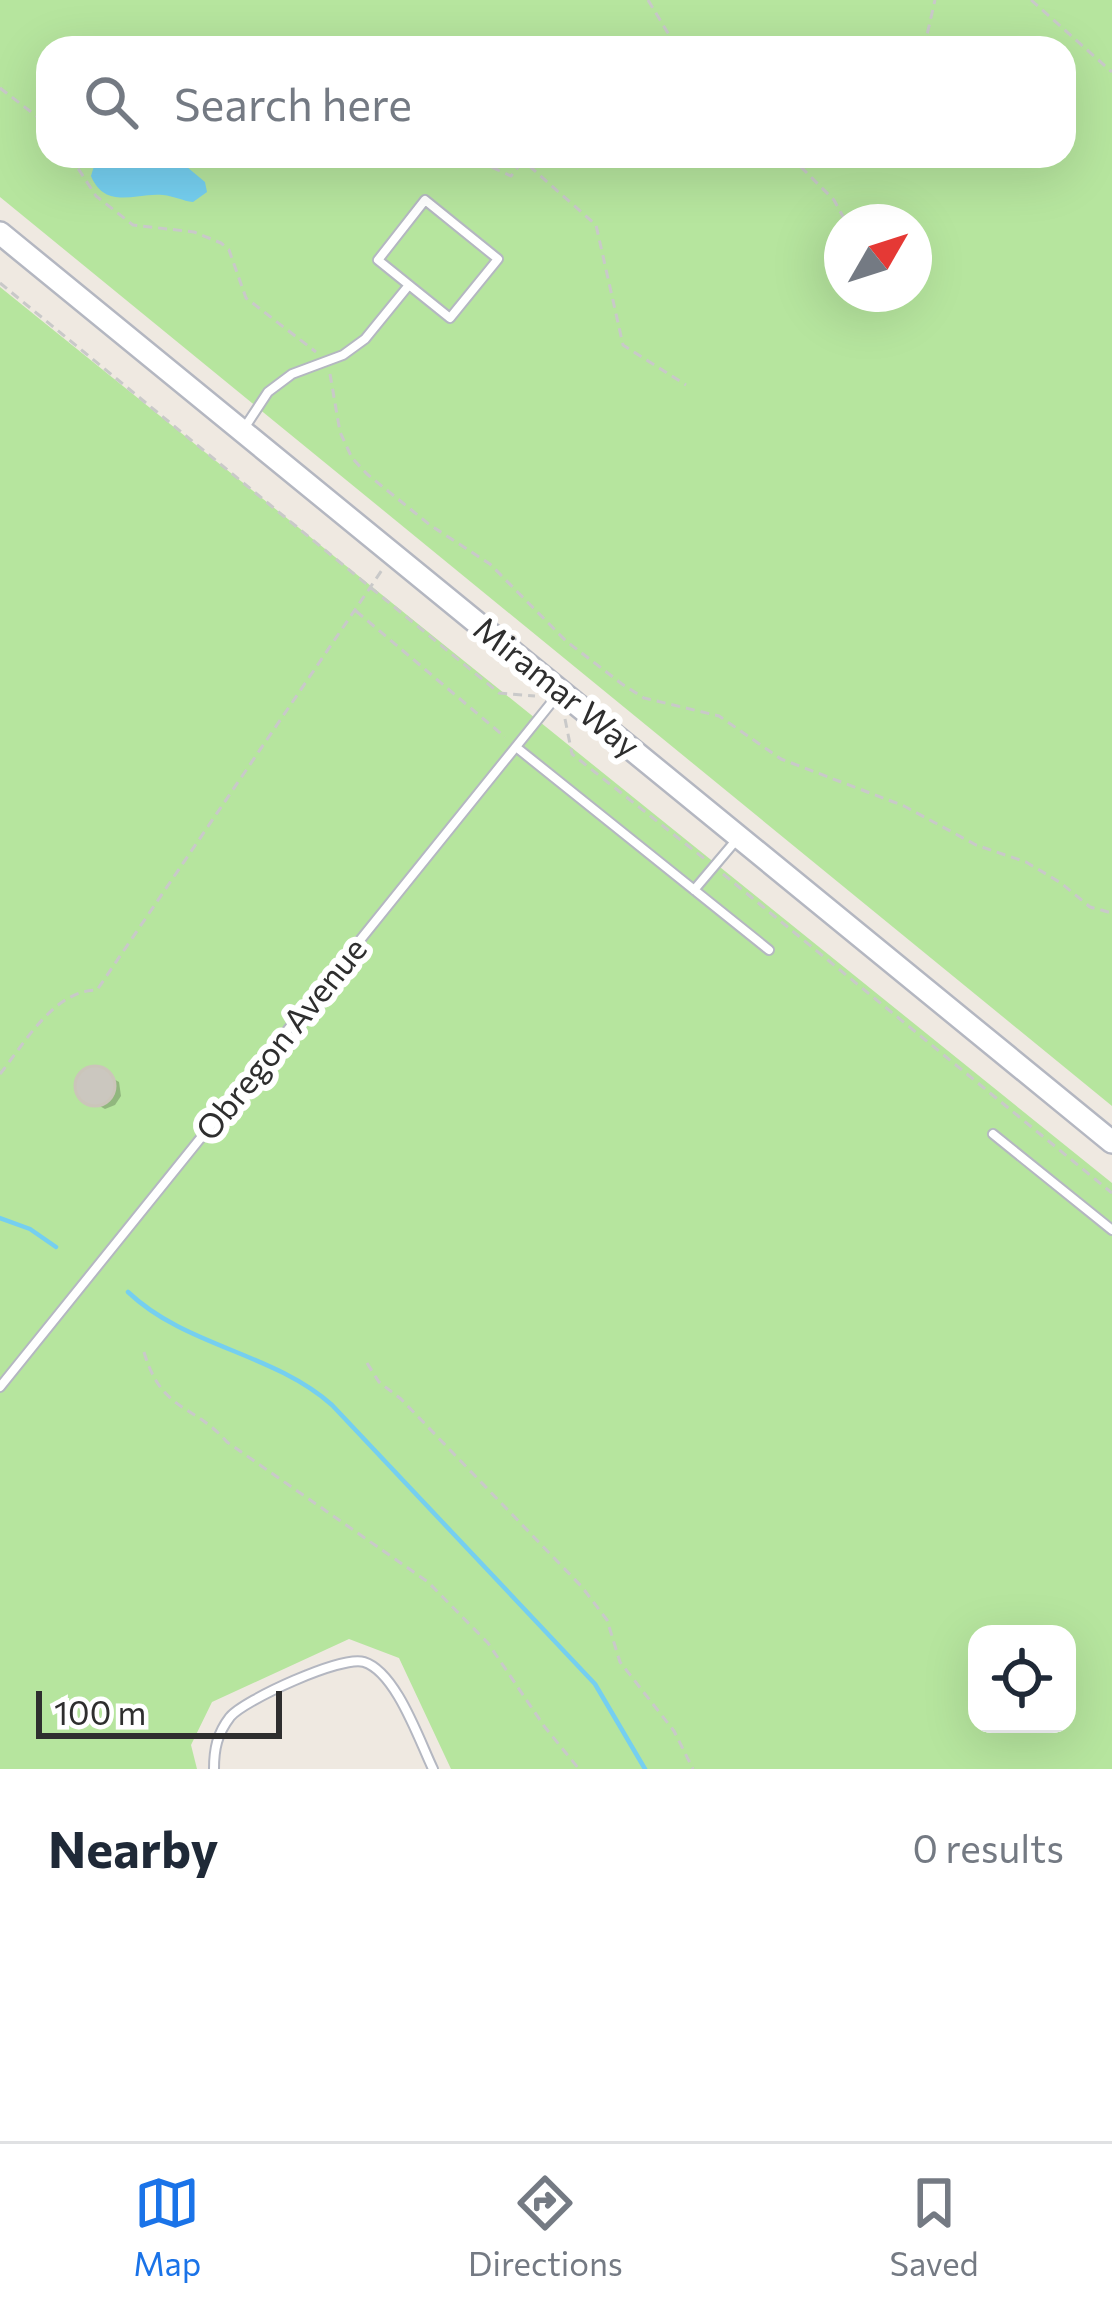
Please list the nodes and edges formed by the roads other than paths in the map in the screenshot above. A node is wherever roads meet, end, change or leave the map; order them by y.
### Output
1 (0, 233) edge
2 (410, 285) junction
3 (243, 431) junction
4 (556, 696) junction
5 (516, 746) junction
6 (739, 836) junction
7 (694, 890) junction
8 (769, 950) dead end
9 (993, 1134) dead end
10 (1112, 1142) edge
11 (1112, 1230) edge
12 (0, 1387) edge
13 (214, 1769) edge
14 (433, 1769) edge

1 - 3 street, Miramar Way
2 - 2 lane
2 - 3 lane
3 - 4 street, Miramar Way
4 - 5 lane, Obregon Avenue
4 - 6 street, Miramar Way
5 - 7 lane
5 - 12 lane, Obregon Avenue
6 - 7 lane
6 - 10 street, Miramar Way
7 - 8 lane
9 - 11 lane
13 - 14 lane

